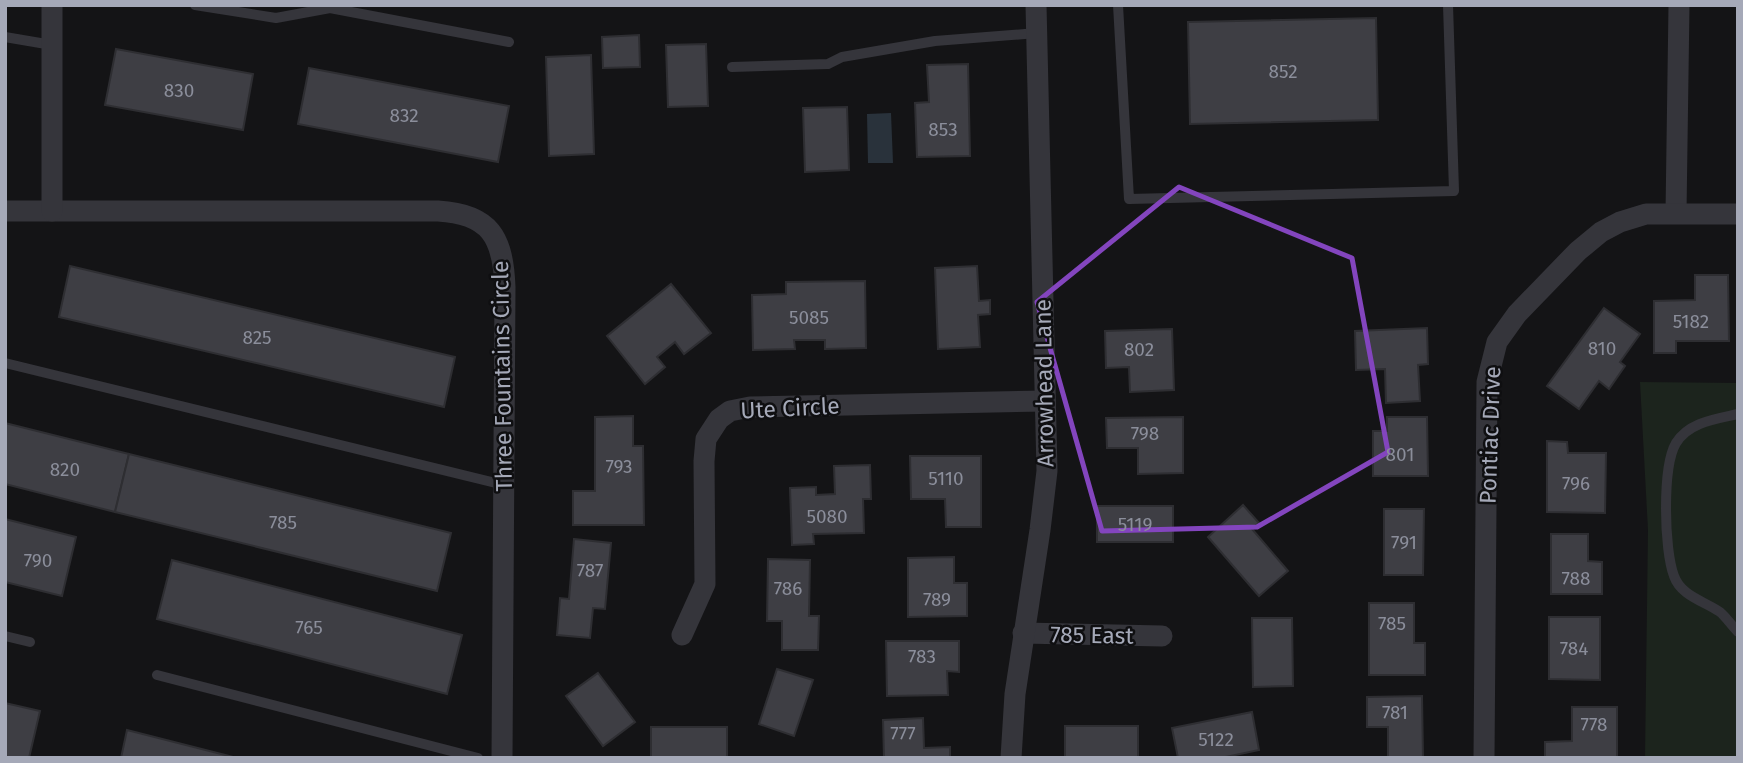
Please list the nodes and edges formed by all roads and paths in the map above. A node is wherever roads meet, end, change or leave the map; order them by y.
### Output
1 (52, 5) edge
2 (195, 5) edge
3 (1036, 5) edge
4 (1118, 5) edge
5 (1448, 5) edge
6 (1679, 5) edge
7 (1037, 33) junction
8 (5, 37) edge
9 (509, 42) dead end
10 (52, 45) junction
11 (732, 67) dead end
12 (5, 211) edge
13 (52, 211) junction
14 (1676, 213) junction
15 (1738, 214) edge
16 (5, 363) edge
17 (1045, 401) junction
18 (1738, 414) edge
19 (503, 485) junction
20 (1738, 632) edge
21 (1023, 633) junction
22 (682, 635) dead end
23 (5, 636) edge
24 (1162, 636) dead end
25 (30, 642) dead end
26 (157, 675) dead end
27 (478, 758) edge
28 (502, 758) edge
29 (1012, 758) edge
30 (1484, 758) edge

1 - 10 street
2 - 9 lane
3 - 7 street, Arrowhead Lane
4 - 5 lane
6 - 14 street
7 - 11 lane
7 - 17 street, Arrowhead Lane
8 - 10 lane
10 - 13 street
12 - 13 street, Three Fountains Circle
13 - 19 street, Three Fountains Circle
14 - 15 street, Pontiac Drive
14 - 30 street, Pontiac Drive
16 - 19 lane
17 - 21 street, Arrowhead Lane
17 - 22 street, Ute Circle
18 - 20 lane
19 - 28 street, Three Fountains Circle
21 - 24 street, 785 East
21 - 29 street, Arrowhead Lane
23 - 25 lane
26 - 27 lane

